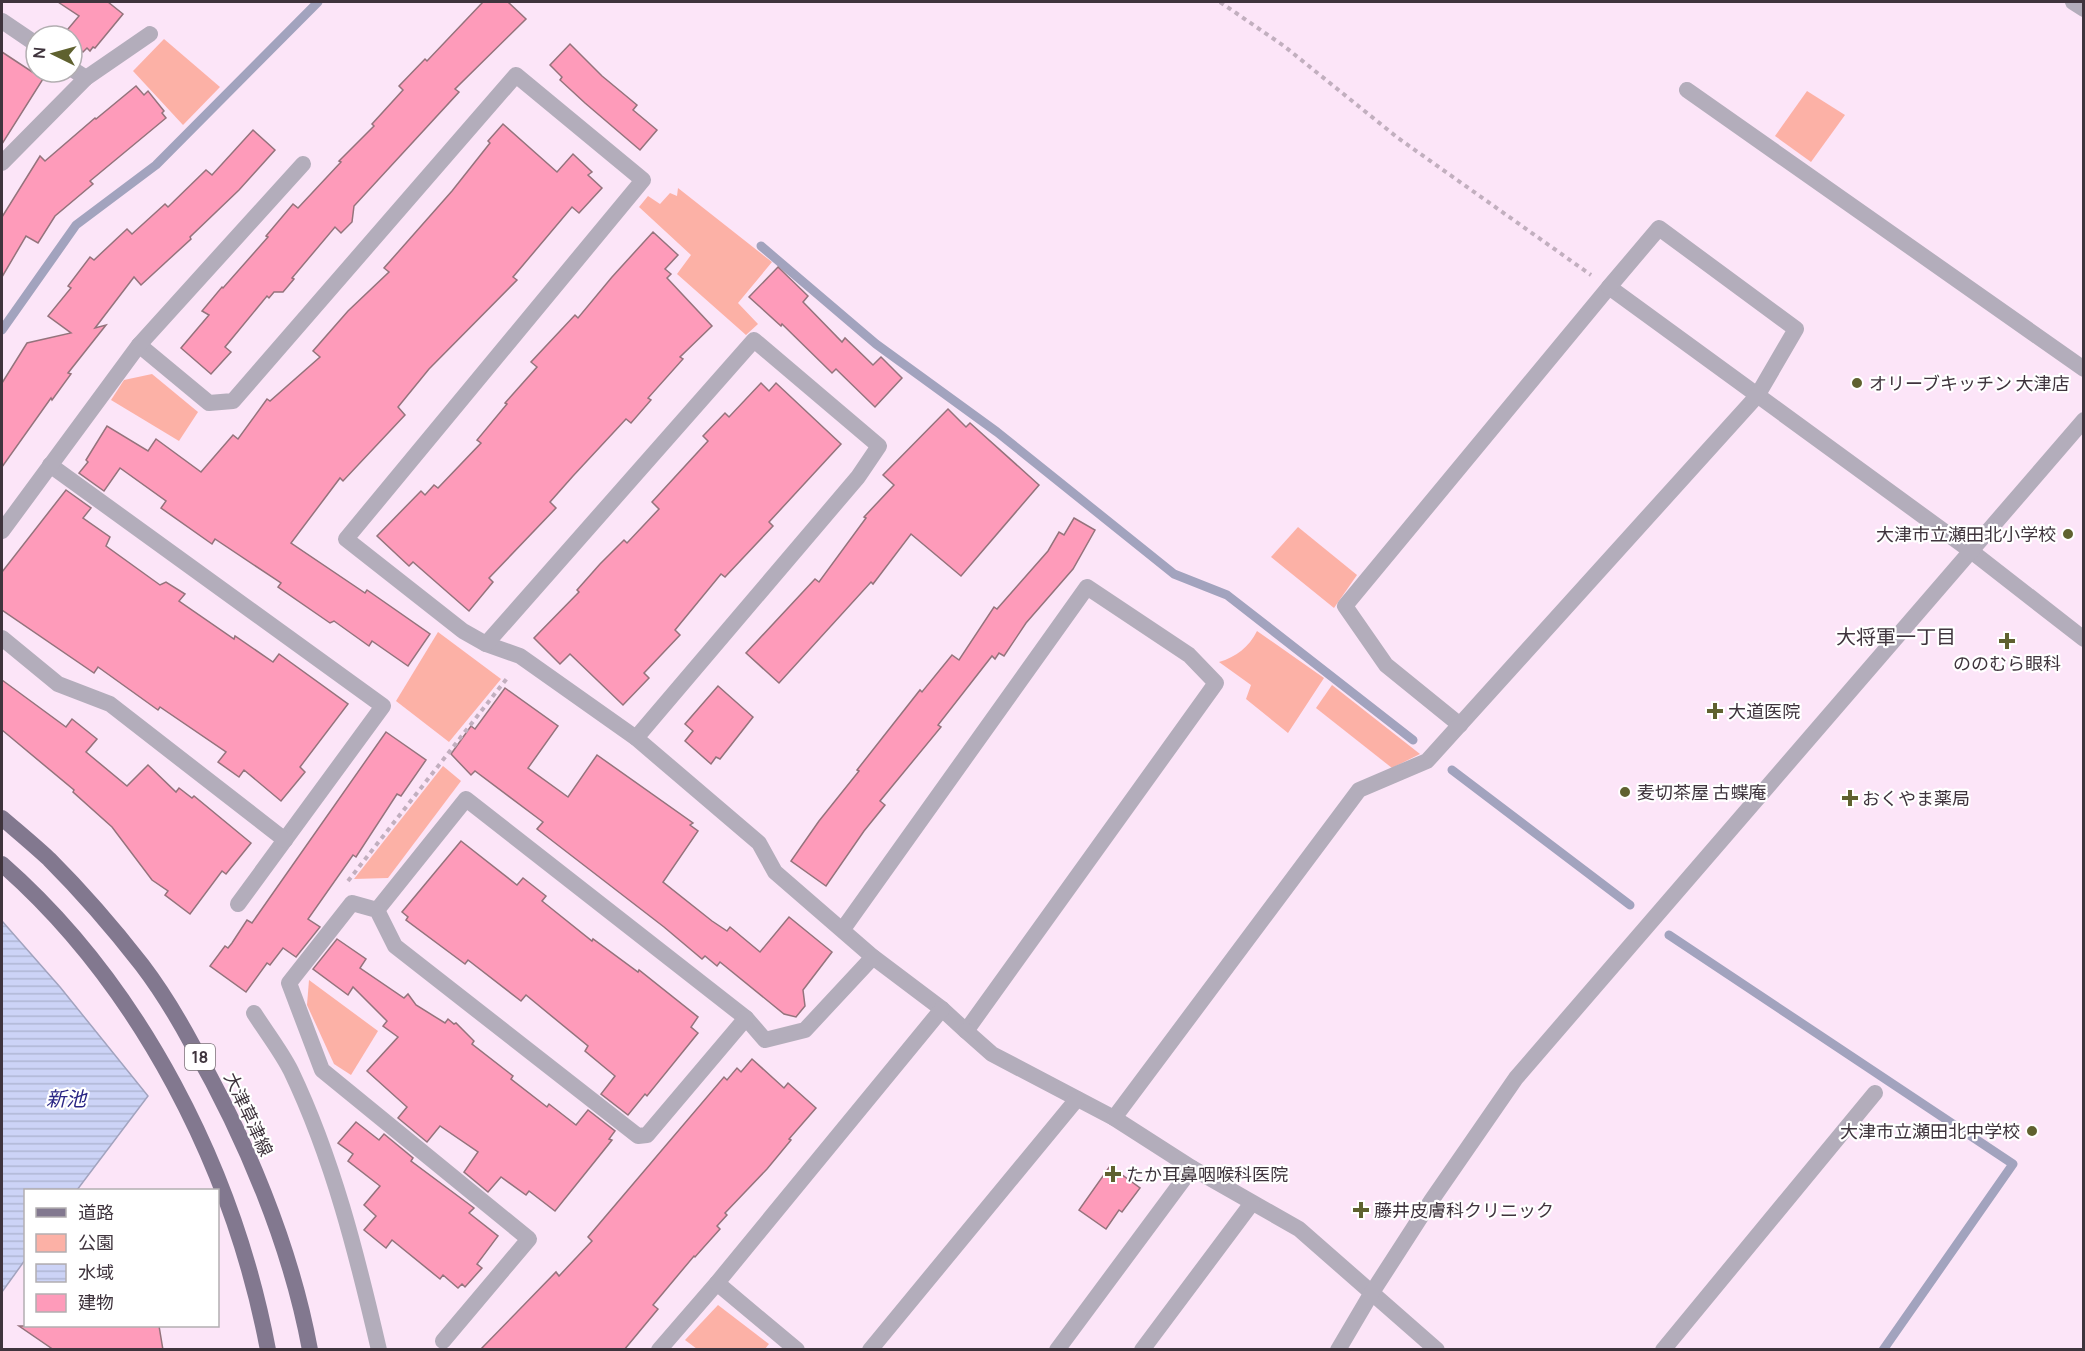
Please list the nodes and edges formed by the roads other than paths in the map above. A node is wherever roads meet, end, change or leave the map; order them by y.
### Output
1 (2073, 2) edge
2 (2084, 9) edge
3 (2, 21) edge
4 (150, 34) dead end
5 (24, 36) edge
6 (84, 70) edge
7 (70, 84) edge
8 (1687, 90) dead end
9 (2, 163) edge
10 (303, 164) dead end
11 (1609, 287) junction
12 (139, 345) junction
13 (2084, 369) edge
14 (1756, 396) junction
15 (2084, 420) edge
16 (50, 465) junction
17 (2, 531) edge
18 (1971, 550) junction
19 (2, 639) edge
20 (2084, 639) edge
21 (486, 644) junction
22 (1460, 725) junction
23 (636, 738) junction
24 (2, 818) edge
25 (285, 840) junction
26 (2, 864) edge
27 (238, 904) dead end
28 (377, 910) junction
29 (843, 929) junction
30 (873, 957) junction
31 (942, 1009) junction
32 (254, 1013) dead end
33 (746, 1018) junction
34 (966, 1031) junction
35 (1875, 1092) dead end
36 (1077, 1099) junction
37 (1113, 1118) junction
38 (1192, 1168) junction
39 (1252, 1203) junction
40 (717, 1283) junction
41 (1371, 1294) junction
42 (443, 1341) dead end
43 (268, 1350) edge
44 (310, 1350) edge
45 (379, 1350) edge
46 (660, 1350) edge
47 (797, 1350) edge
48 (870, 1350) edge
49 (1057, 1350) edge
50 (1142, 1350) edge
51 (1338, 1350) edge
52 (1437, 1350) edge
53 (1663, 1350) edge

1 - 2 street
3 - 5 street
4 - 6 street
7 - 9 street
8 - 13 street
10 - 12 street
11 - 14 street
11 - 14 street
11 - 22 street
12 - 16 street
12 - 21 street
14 - 18 street
14 - 22 street
15 - 18 street
16 - 17 street
16 - 25 street
18 - 20 street
18 - 41 street
19 - 25 street
21 - 23 street
21 - 23 street
22 - 37 street
23 - 29 street
24 - 44 main road, 大津草津線 / 18
25 - 27 street
26 - 43 main road, 18
28 - 33 street
28 - 33 street
28 - 42 street
29 - 30 street
29 - 34 street
30 - 31 street
30 - 33 street
31 - 34 street
31 - 40 street
32 - 45 street
34 - 36 street
35 - 53 street
36 - 37 street
36 - 48 street
37 - 38 street
38 - 39 street
38 - 49 street
39 - 41 street
39 - 50 street
40 - 46 street
40 - 47 street
41 - 51 street
41 - 52 street

